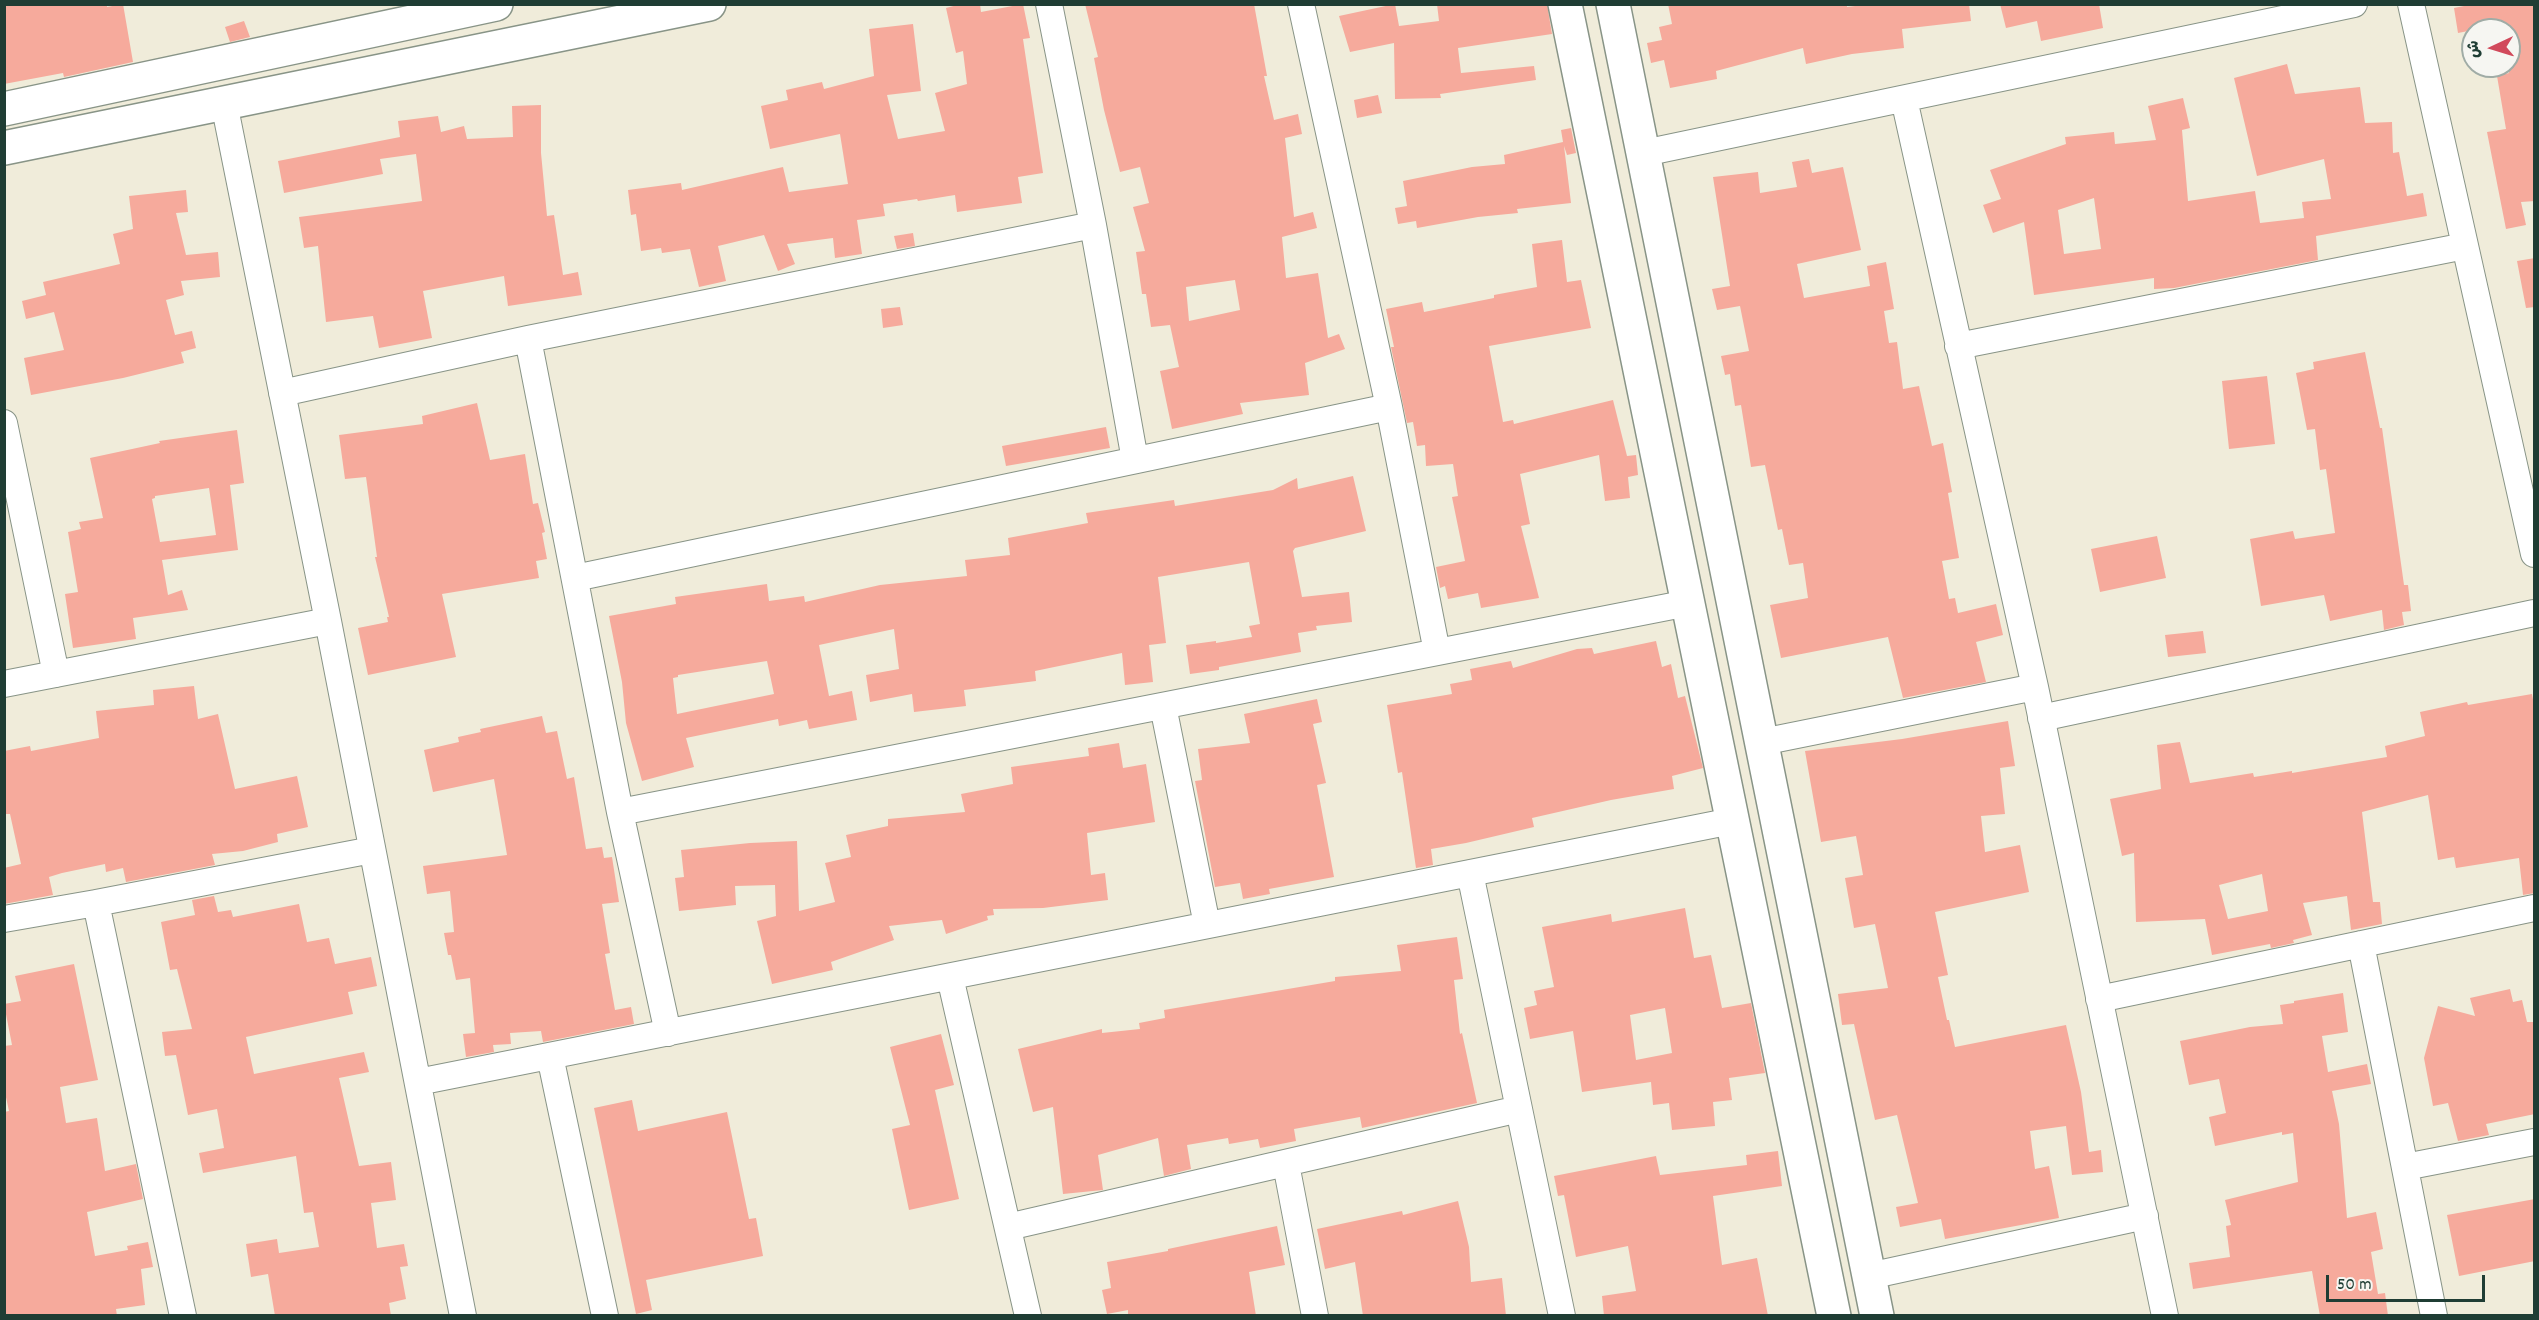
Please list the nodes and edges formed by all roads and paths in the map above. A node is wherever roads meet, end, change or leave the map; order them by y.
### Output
1 (496, 4) edge
2 (709, 4) edge
3 (1049, 4) edge
4 (1301, 4) edge
5 (1565, 4) edge
6 (1613, 4) edge
7 (2354, 4) edge
8 (2411, 4) edge
9 (1904, 99) junction
10 (224, 103) junction
11 (4, 109) edge
12 (4, 148) edge
13 (1644, 153) junction
14 (1093, 225) junction
15 (2465, 246) junction
16 (528, 339) junction
17 (1958, 346) junction
18 (282, 393) junction
19 (1389, 407) junction
20 (4, 423) edge
21 (1135, 460) junction
22 (2535, 554) edge
23 (575, 578) junction
24 (1688, 603) junction
25 (2535, 613) edge
26 (328, 621) junction
27 (1437, 652) junction
28 (56, 674) junction
29 (4, 684) edge
30 (2035, 687) junction
31 (1163, 706) junction
32 (2041, 717) junction
33 (1762, 742) junction
34 (620, 812) junction
35 (1732, 821) junction
36 (372, 850) junction
37 (1470, 873) junction
38 (96, 903) junction
39 (2535, 908) edge
40 (4, 920) edge
41 (1207, 925) junction
42 (2361, 944) junction
43 (950, 977) junction
44 (2099, 999) junction
45 (668, 1033) junction
46 (550, 1056) junction
47 (418, 1082) junction
48 (1519, 1109) junction
49 (2535, 1142) edge
50 (1286, 1164) junction
51 (2405, 1167) junction
52 (2145, 1216) junction
53 (1008, 1227) junction
54 (1869, 1276) junction
55 (183, 1316) edge
56 (463, 1316) edge
57 (605, 1316) edge
58 (1028, 1316) edge
59 (1315, 1316) edge
60 (1562, 1316) edge
61 (1834, 1316) edge
62 (1877, 1316) edge
63 (2165, 1316) edge
64 (2434, 1316) edge

1 - 11 street
2 - 10 street
3 - 14 street
4 - 19 street
5 - 24 street
6 - 13 street
7 - 9 street
8 - 15 street
9 - 13 street
9 - 17 street
10 - 12 street
10 - 18 street
13 - 33 street
14 - 16 street
14 - 21 street
15 - 17 street
15 - 22 street
16 - 18 street
16 - 23 street
17 - 30 street
18 - 26 street
19 - 21 street
19 - 27 street
20 - 28 street
21 - 23 street
23 - 34 street
24 - 27 street
24 - 35 street
25 - 32 street
26 - 28 street
26 - 36 street
27 - 31 street
28 - 29 street
30 - 32 street
30 - 33 street
31 - 34 street
31 - 41 street
32 - 44 street
33 - 54 street
34 - 45 street
35 - 37 street
35 - 61 street
36 - 38 street
36 - 47 street
37 - 41 street
37 - 48 street
38 - 40 street
38 - 55 street
39 - 42 street
41 - 43 street
42 - 44 street
42 - 51 street
43 - 45 street
43 - 53 street
44 - 52 street
45 - 46 street
46 - 47 street
46 - 57 street
47 - 56 street
48 - 50 street
48 - 60 street
49 - 51 street
50 - 53 street
50 - 59 street
51 - 64 street
52 - 54 street
52 - 63 street
53 - 58 street
54 - 62 street

